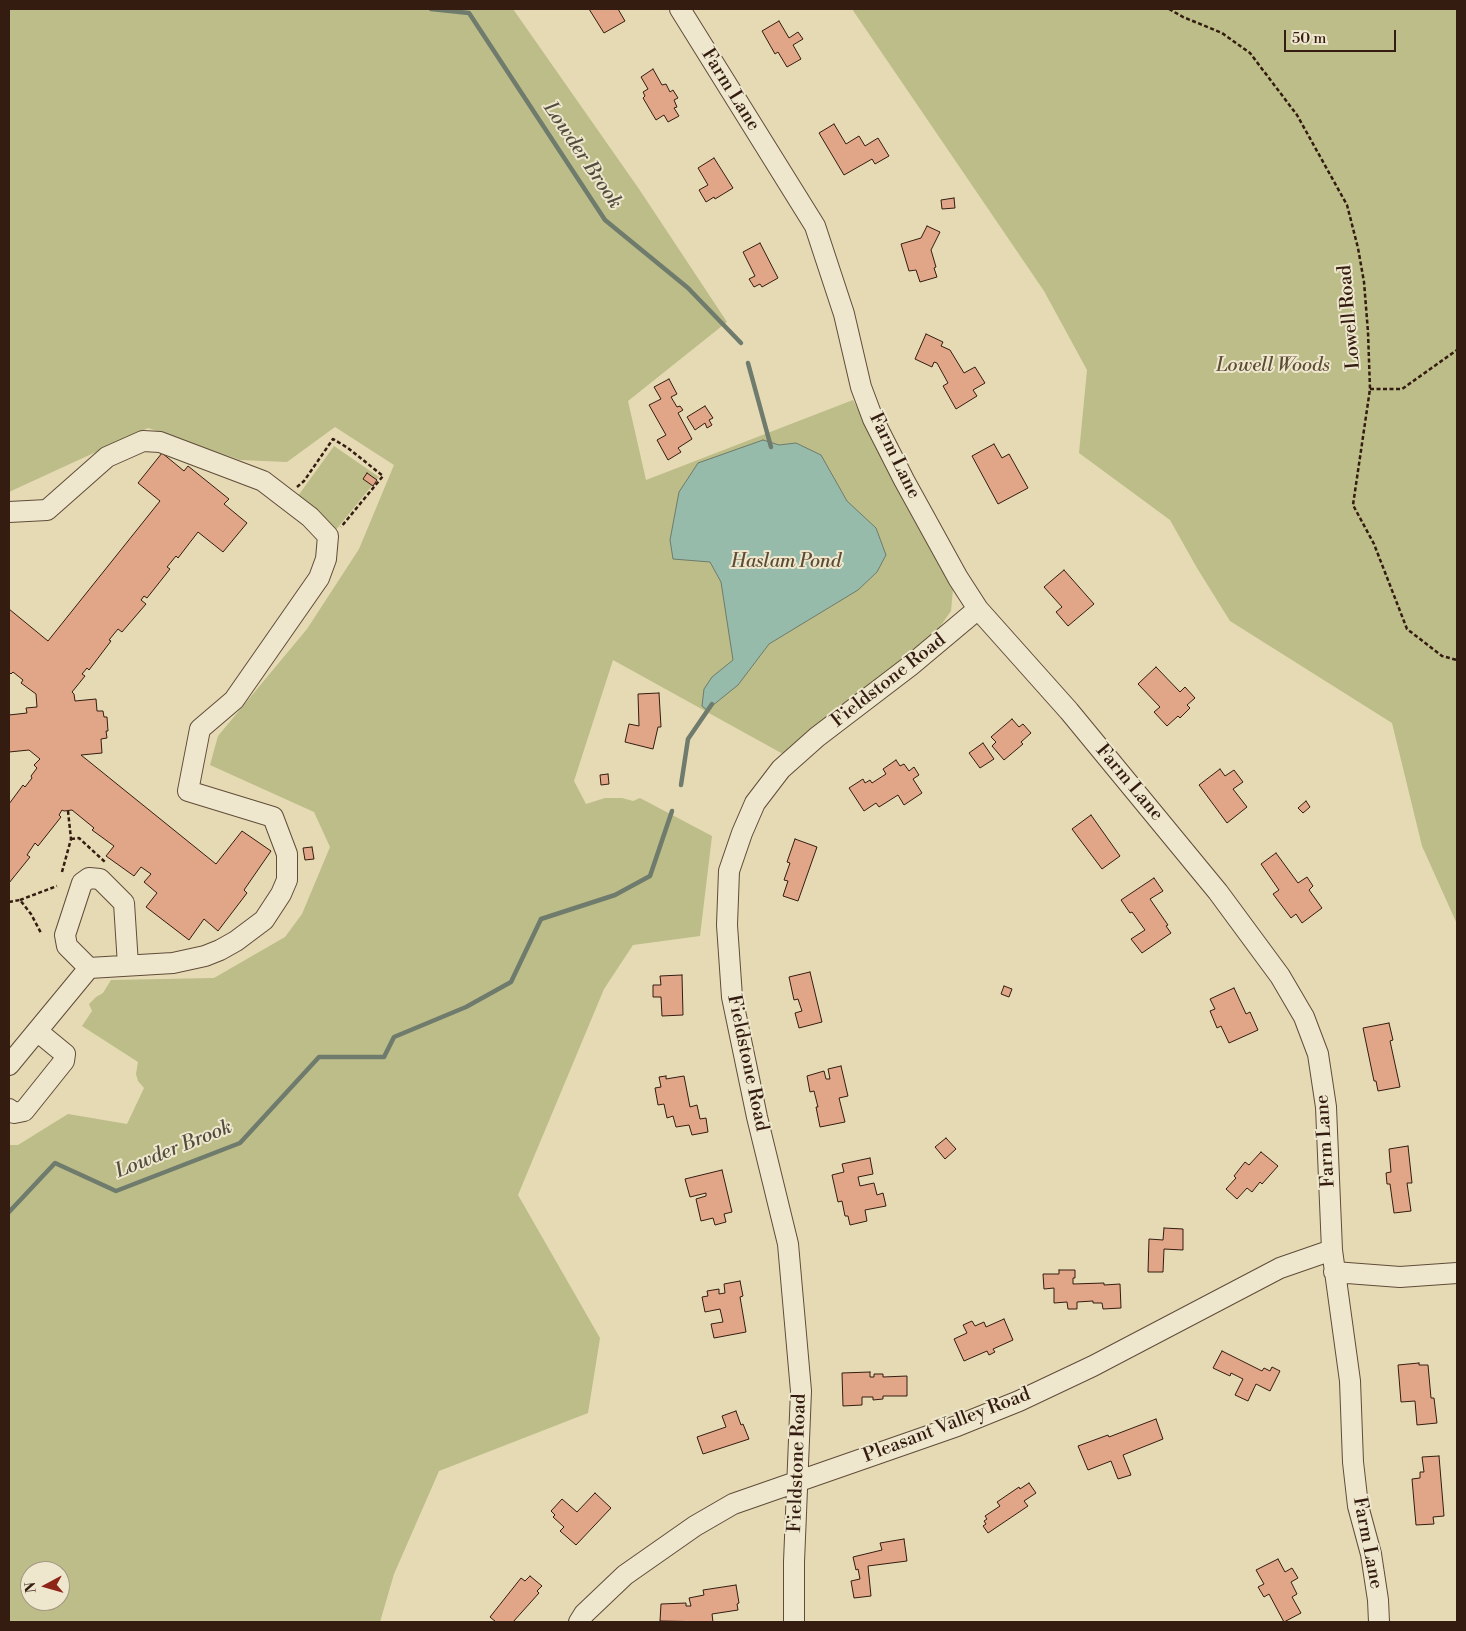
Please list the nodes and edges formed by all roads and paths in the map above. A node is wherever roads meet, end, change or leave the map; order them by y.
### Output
1 (680, 9) edge
2 (1169, 9) edge
3 (1457, 350) edge
4 (1370, 389) junction
5 (284, 497) junction
6 (9, 512) edge
7 (328, 536) junction
8 (978, 609) junction
9 (1457, 660) edge
10 (68, 811) dead end
11 (71, 839) junction
12 (108, 864) dead end
13 (62, 872) dead end
14 (57, 886) dead end
15 (20, 900) junction
16 (9, 902) edge
17 (41, 933) dead end
18 (128, 965) junction
19 (89, 968) junction
20 (37, 1031) junction
21 (9, 1065) edge
22 (9, 1110) edge
23 (1332, 1250) junction
24 (1334, 1272) junction
25 (1457, 1273) edge
26 (798, 1480) junction
27 (579, 1622) edge
28 (794, 1622) edge
29 (1380, 1622) edge

1 - 8 street, Farm Lane
2 - 4 path, Lowell Road
3 - 4 path
4 - 9 path, Lowell Road
5 - 6 street
5 - 7 street
5 - 7 path
7 - 18 street
8 - 23 street, Farm Lane
8 - 26 street, Fieldstone Road
10 - 11 path
11 - 12 path
11 - 13 path
14 - 15 path
15 - 16 path
15 - 17 path
18 - 19 street
18 - 19 street
19 - 20 street
20 - 21 street
20 - 22 street
23 - 24 street, Farm Lane
23 - 26 street, Pleasant Valley Road
24 - 25 street
24 - 29 street, Farm Lane
26 - 27 street, Pleasant Valley Road
26 - 28 street, Fieldstone Road

